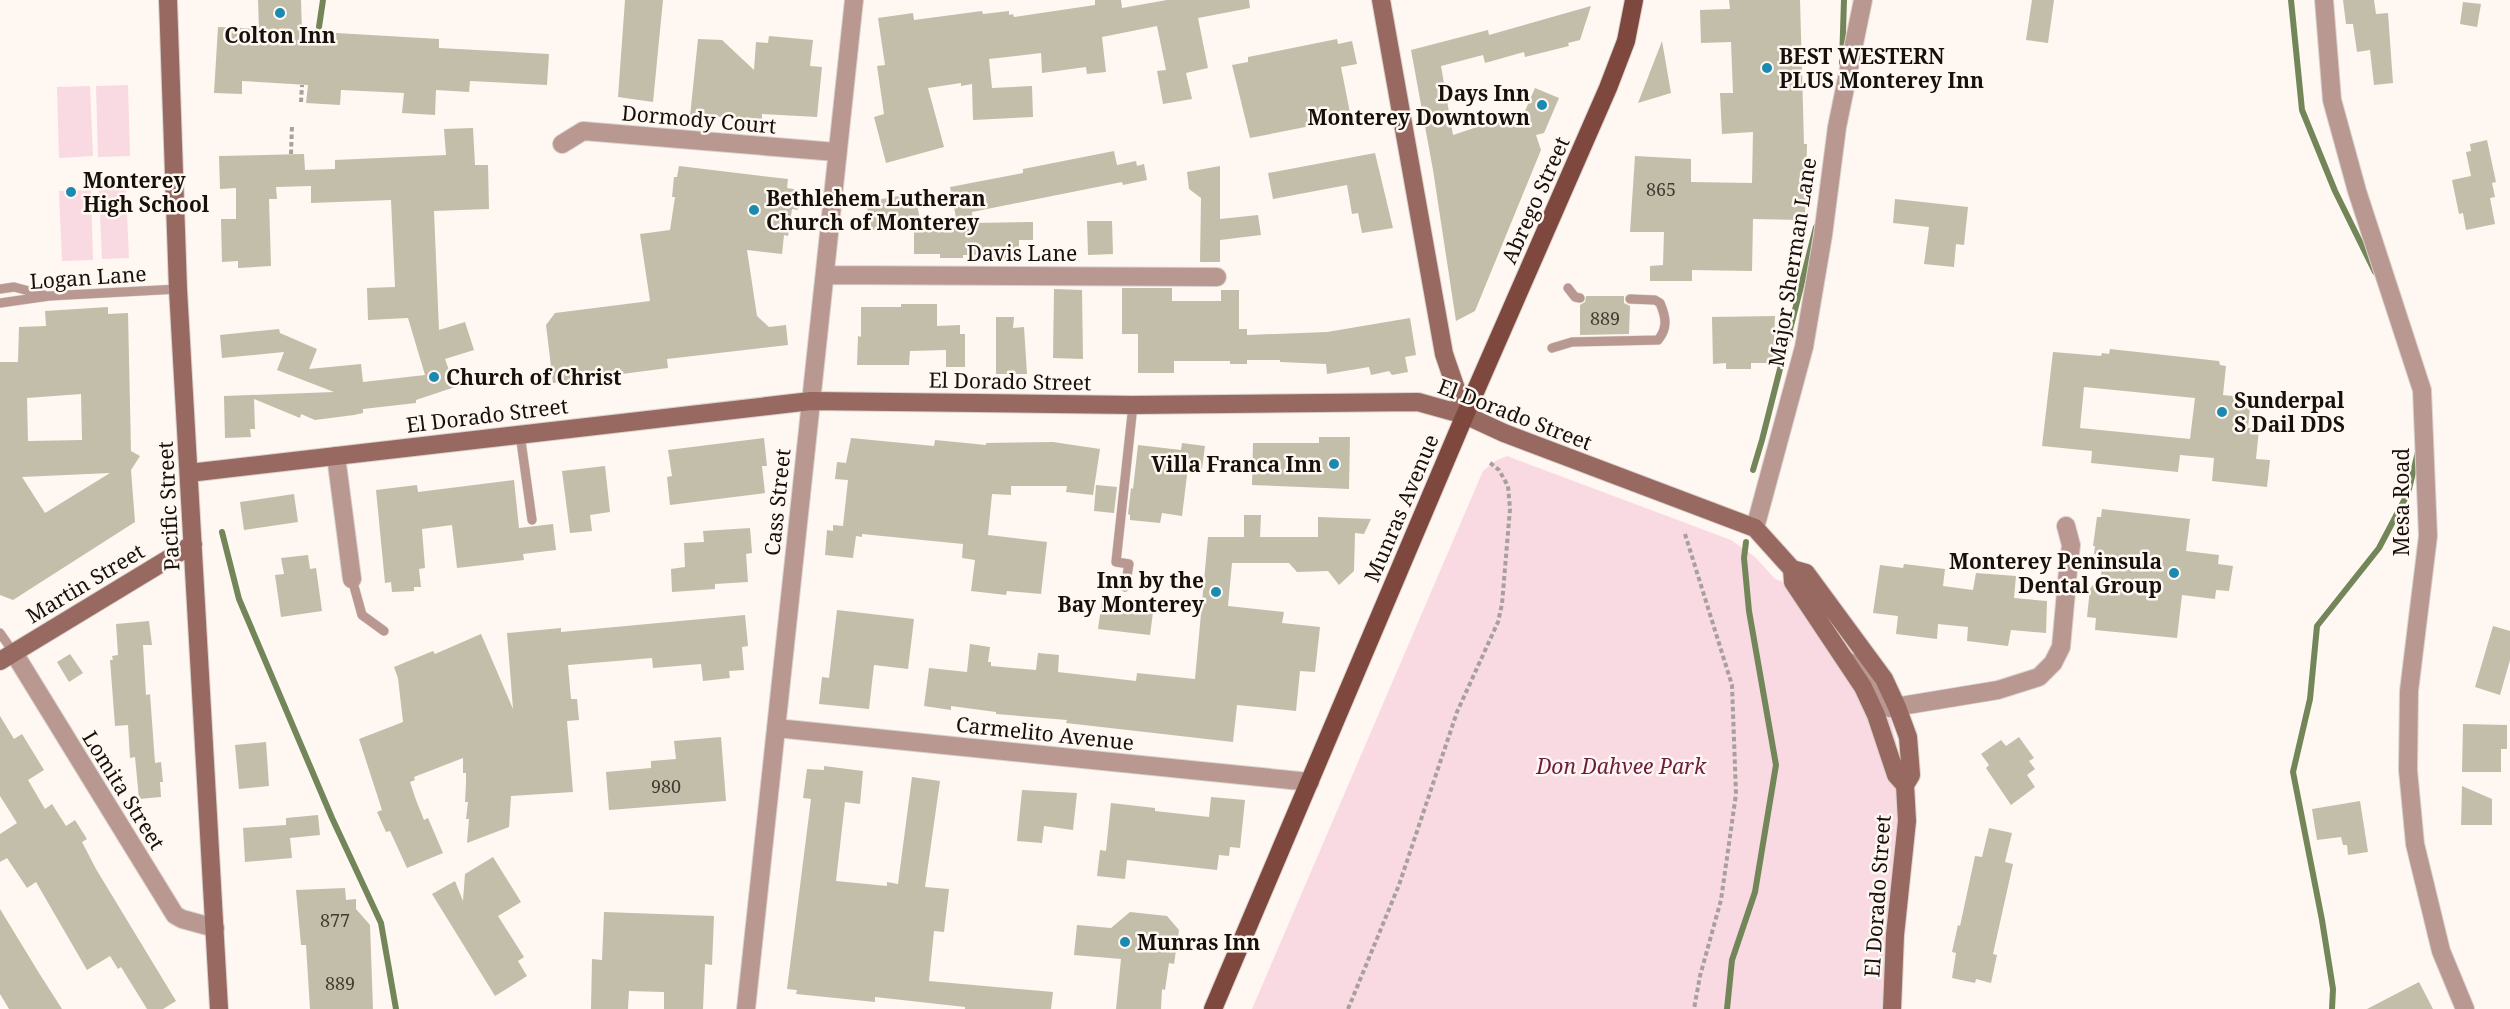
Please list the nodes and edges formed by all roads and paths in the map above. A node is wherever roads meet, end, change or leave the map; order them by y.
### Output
1 (168, 0) edge
2 (854, 0) edge
3 (1381, 0) edge
4 (1634, 0) edge
5 (1863, 0) edge
6 (2324, 0) edge
7 (302, 85) dead end
8 (301, 102) dead end
9 (292, 126) dead end
10 (562, 144) dead end
11 (836, 152) junction
12 (291, 154) dead end
13 (826, 275) junction
14 (1217, 277) dead end
15 (1568, 288) dead end
16 (0, 289) edge
17 (178, 289) junction
18 (50, 296) junction
19 (1580, 298) dead end
20 (1630, 299) dead end
21 (0, 303) edge
22 (1552, 348) dead end
23 (811, 401) junction
24 (1133, 405) junction
25 (1465, 415) junction
26 (520, 433) junction
27 (336, 456) junction
28 (1489, 462) dead end
29 (189, 472) junction
30 (532, 520) dead end
31 (2066, 526) dead end
32 (1755, 528) junction
33 (1685, 534) dead end
34 (192, 544) junction
35 (1792, 569) junction
36 (352, 579) joint
37 (1125, 587) dead end
38 (384, 631) dead end
39 (0, 633) edge
40 (7, 657) edge
41 (1846, 662) junction
42 (1897, 707) junction
43 (776, 728) junction
44 (1310, 782) junction
45 (1905, 785) junction
46 (214, 928) junction
47 (219, 1009) edge
48 (746, 1009) edge
49 (1213, 1009) edge
50 (1348, 1009) edge
51 (1694, 1009) edge
52 (1892, 1009) edge
53 (2465, 1009) edge

1 - 17 street, Pacific Street
2 - 11 street, Cass Street
3 - 25 street
4 - 25 main road, Abrego Street
5 - 32 street, Major Sherman Lane
6 - 53 street, Mesa Road
7 - 8 path
9 - 12 path
10 - 11 street, Dormody Court
11 - 13 street, Cass Street
13 - 14 street, Davis Lane
13 - 23 street, Cass Street
15 - 19 lane
16 - 18 lane
17 - 18 lane, Logan Lane
17 - 29 street, Pacific Street
18 - 21 lane, Logan Lane
20 - 22 lane
23 - 24 street, El Dorado Street
23 - 26 street, El Dorado Street
23 - 43 street, Cass Street
24 - 25 street, El Dorado Street
24 - 37 lane
25 - 32 street, El Dorado Street
25 - 44 main road, Munras Avenue
26 - 27 street, El Dorado Street
26 - 30 lane
27 - 29 street, El Dorado Street
27 - 36 street
28 - 50 path
29 - 34 street, Pacific Street
31 - 42 street
32 - 35 street, El Dorado Street
33 - 51 path
34 - 40 street, Martin Street
34 - 46 street, Pacific Street
35 - 41 street, El Dorado Street
35 - 42 street, El Dorado Street
36 - 38 lane
39 - 40 lane
40 - 46 street, Lomita Street
41 - 42 street
41 - 45 street, El Dorado Street
42 - 45 street, El Dorado Street
43 - 44 street, Carmelito Avenue
43 - 48 street, Cass Street
44 - 49 main road, Munras Avenue
45 - 52 street, El Dorado Street
46 - 47 street, Pacific Street

